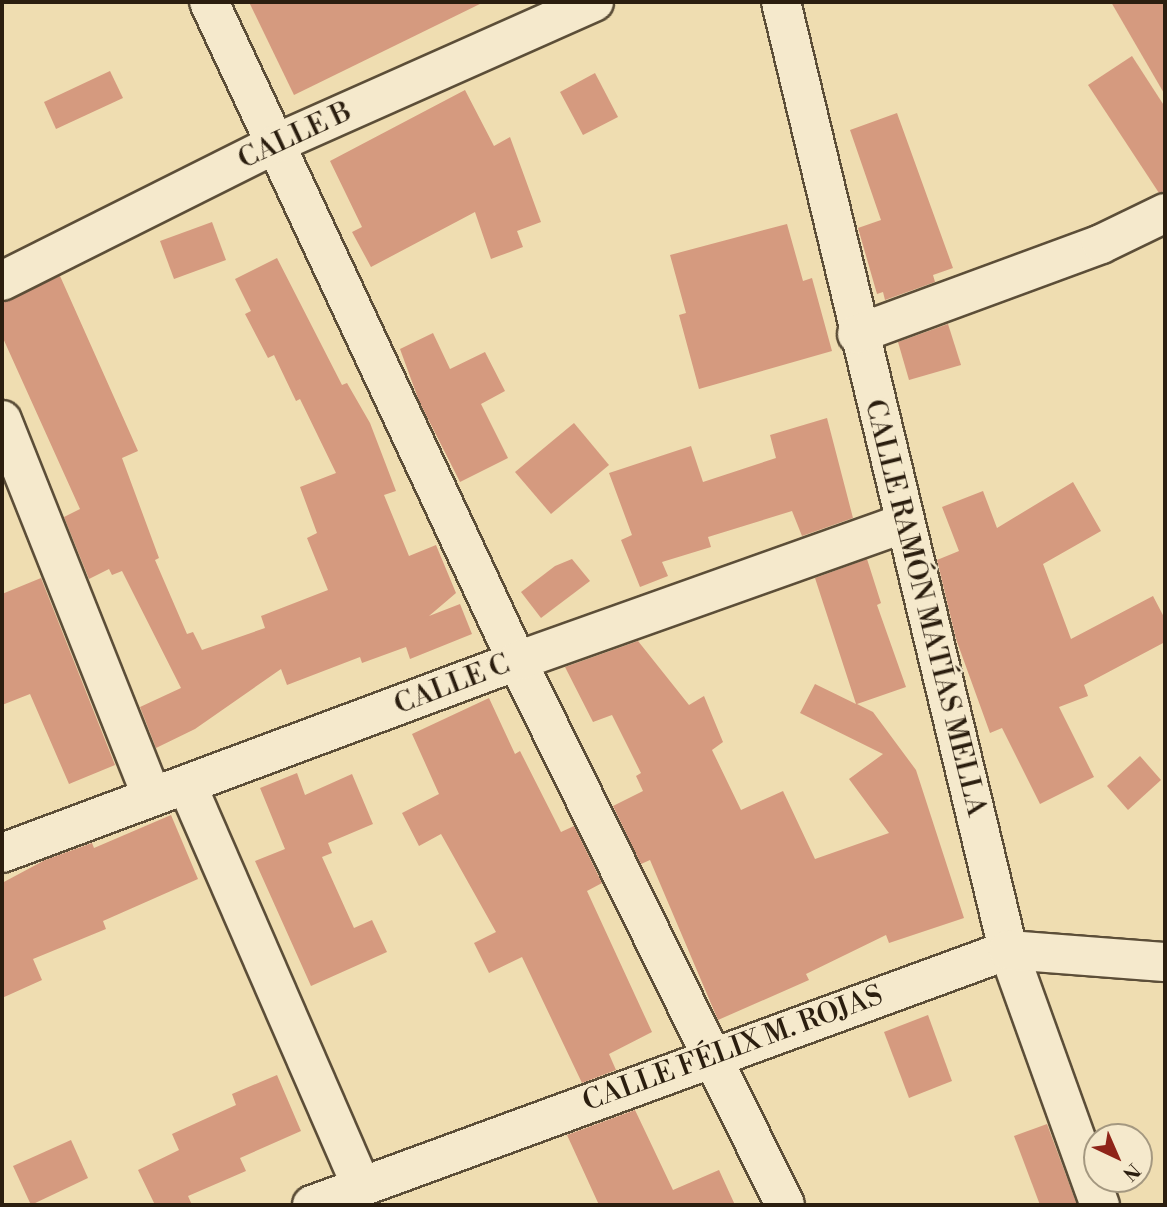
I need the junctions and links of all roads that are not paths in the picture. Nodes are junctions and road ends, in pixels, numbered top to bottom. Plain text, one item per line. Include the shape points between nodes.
1 (209, 2) edge
2 (594, 2) edge
3 (781, 2) edge
4 (277, 143) junction
5 (1165, 213) edge
6 (2, 281) edge
7 (857, 334) junction
8 (2, 420) edge
9 (904, 523) junction
10 (517, 661) junction
11 (187, 785) junction
12 (151, 795) junction
13 (2, 853) edge
14 (1008, 950) junction
15 (1165, 962) edge
16 (712, 1055) junction
17 (361, 1185) junction
18 (312, 1205) edge
19 (785, 1205) edge
20 (1100, 1205) edge

1 - 4 street
2 - 4 street, CALLE B
3 - 7 street, CALLE RAMÓN MATÍAS MELLA
4 - 6 street, CALLE B
4 - 10 street
5 - 7 street via 1101,244
7 - 9 street, CALLE RAMÓN MATÍAS MELLA
8 - 12 street
9 - 10 street, CALLE C
9 - 14 street, CALLE RAMÓN MATÍAS MELLA
10 - 11 street, CALLE C
10 - 16 street
11 - 12 street, CALLE C
11 - 17 street
12 - 13 street, CALLE C
14 - 15 street, CALLE FÉLIX M. ROJAS
14 - 16 street, CALLE FÉLIX M. ROJAS
14 - 20 street, CALLE RAMÓN MATÍAS MELLA
16 - 17 street, CALLE FÉLIX M. ROJAS
16 - 19 street
17 - 18 street, CALLE FÉLIX M. ROJAS

